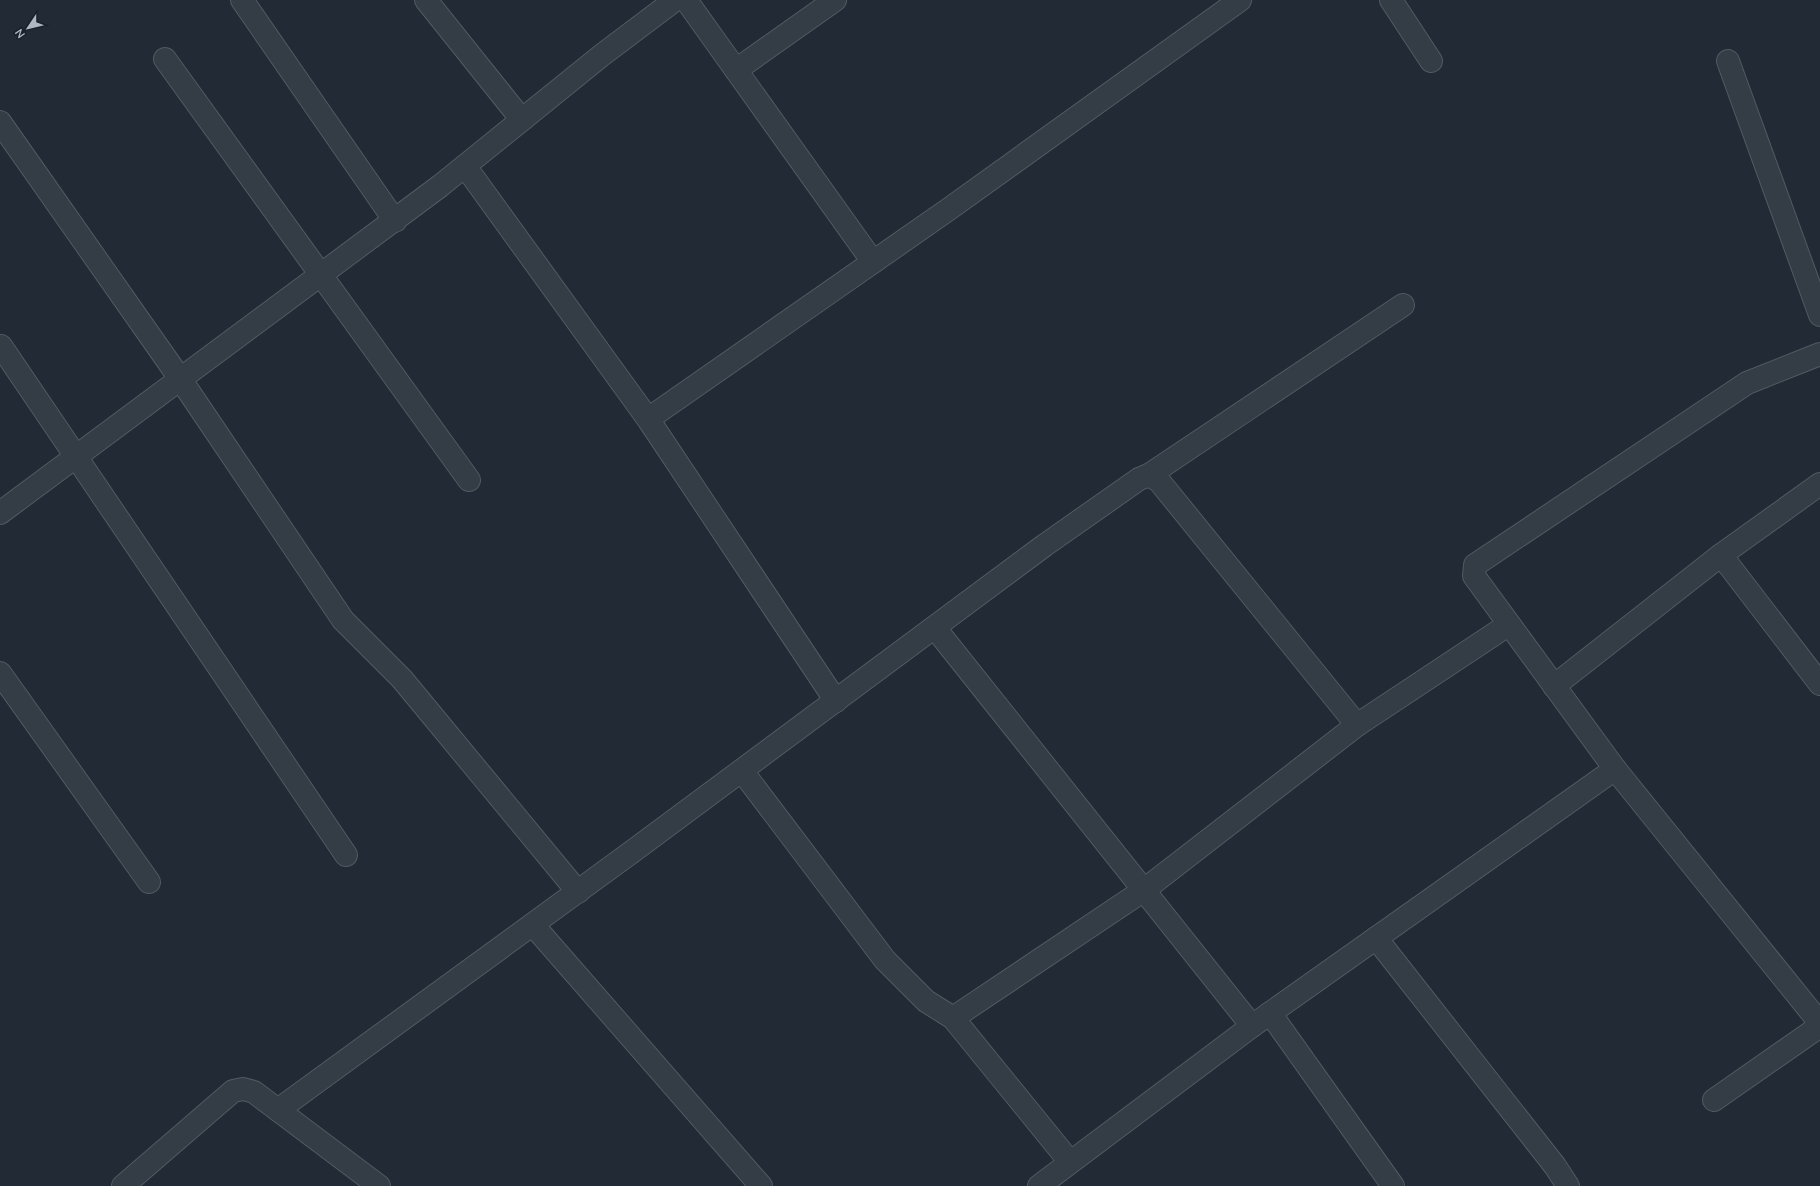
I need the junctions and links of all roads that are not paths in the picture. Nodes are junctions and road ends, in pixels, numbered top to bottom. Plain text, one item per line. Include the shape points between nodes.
1 (242, 0) edge
2 (426, 0) edge
3 (675, 0) edge
4 (686, 0) edge
5 (835, 0) edge
6 (1391, 0) edge
7 (1229, 3) edge
8 (165, 58) dead end
9 (1431, 61) dead end
10 (1728, 61) dead end
11 (736, 70) junction
12 (522, 120) junction
13 (0, 122) edge
14 (465, 166) junction
15 (394, 221) junction
16 (873, 262) junction
17 (322, 275) junction
18 (1403, 305) dead end
19 (1820, 314) edge
20 (0, 346) edge
21 (1820, 354) edge
22 (181, 380) junction
23 (648, 419) junction
24 (76, 458) junction
25 (1149, 475) junction
26 (469, 480) dead end
27 (1820, 484) edge
28 (0, 513) edge
29 (1720, 555) junction
30 (1508, 625) junction
31 (935, 628) junction
32 (0, 673) edge
33 (1820, 684) edge
34 (1554, 686) junction
35 (836, 700) junction
36 (1357, 725) junction
37 (1616, 769) junction
38 (742, 771) junction
39 (346, 855) dead end
40 (149, 882) dead end
41 (1144, 890) junction
42 (578, 892) junction
43 (533, 925) junction
44 (1376, 938) junction
45 (1270, 1013) junction
46 (953, 1018) junction
47 (1820, 1023) edge
48 (1252, 1026) junction
49 (1820, 1026) edge
50 (1714, 1100) dead end
51 (278, 1110) junction
52 (1070, 1162) junction
53 (123, 1186) edge
54 (378, 1186) edge
55 (761, 1186) edge
56 (1038, 1186) edge
57 (1393, 1186) edge
58 (1568, 1186) edge

1 - 15 street
2 - 12 street
3 - 12 street
4 - 11 street
5 - 11 street
6 - 9 street
7 - 16 street
8 - 17 street
10 - 19 street
11 - 16 street
12 - 14 street
13 - 22 street
14 - 15 street
14 - 23 street
15 - 17 street
16 - 23 street
17 - 22 street
17 - 26 street
18 - 25 street
20 - 24 street
21 - 30 street via 1747,383 1475,565 1474,576 1478,584
22 - 24 street
22 - 42 street via 343,620 402,679
23 - 35 street
24 - 28 street
24 - 39 street
25 - 31 street via 1126,487
25 - 36 street via 1159,481
27 - 29 street
29 - 33 street
29 - 34 street
30 - 34 street
30 - 36 street
31 - 35 street
31 - 41 street
32 - 40 street
34 - 37 street
35 - 38 street
36 - 41 street
37 - 44 street
37 - 47 street
38 - 42 street
38 - 46 street via 885,960 926,1001
41 - 46 street
41 - 48 street
42 - 43 street
43 - 51 street
43 - 55 street
44 - 45 street
44 - 58 street
45 - 48 street
45 - 57 street
46 - 52 street
48 - 52 street
49 - 50 street
51 - 53 street via 254,1092 244,1089 233,1091
51 - 54 street
52 - 56 street

